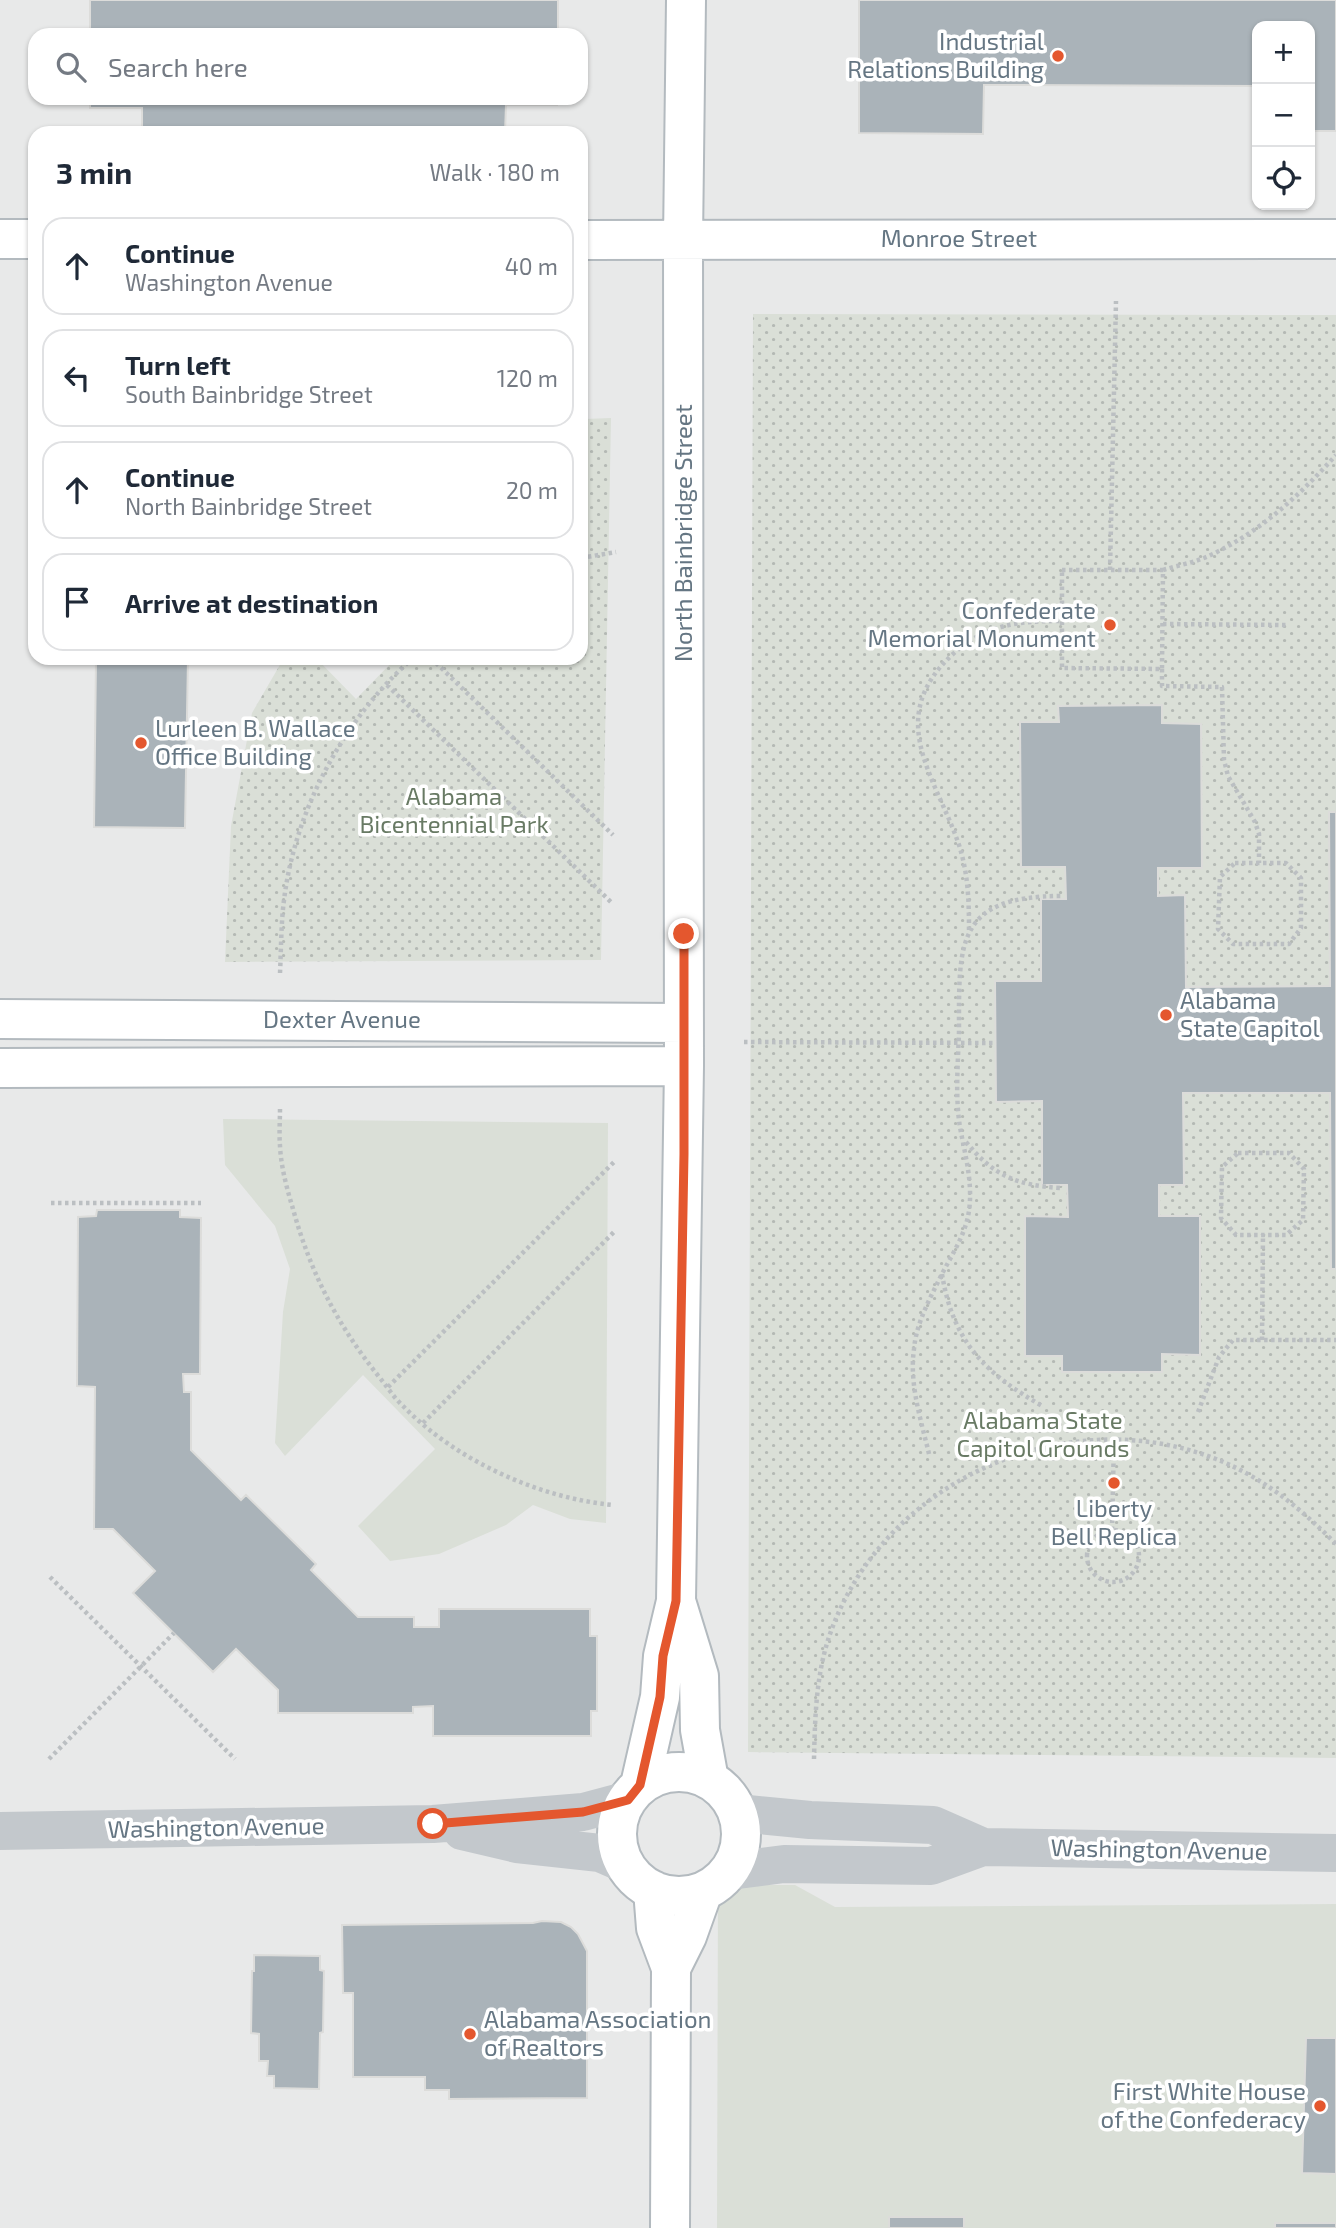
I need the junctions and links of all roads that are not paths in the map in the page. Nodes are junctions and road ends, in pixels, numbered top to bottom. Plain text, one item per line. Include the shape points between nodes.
1 (687, 0) edge
2 (0, 239) edge
3 (28, 239) edge
4 (1336, 239) edge
5 (588, 240) edge
6 (683, 240) junction
7 (0, 1019) edge
8 (684, 1023) junction
9 (684, 1066) junction
10 (0, 1068) edge
11 (676, 1601) junction
12 (709, 1780) junction
13 (634, 1792) junction
14 (738, 1813) junction
15 (433, 1824) junction
16 (0, 1831) edge
17 (983, 1847) junction
18 (1336, 1853) edge
19 (623, 1863) junction
20 (716, 1883) junction
21 (653, 1890) junction
22 (671, 1968) junction
23 (670, 2228) edge

1 - 6 street, North Bainbridge Street
2 - 3 street
4 - 6 street, Monroe Street
5 - 6 street, Monroe Street
6 - 8 street, North Bainbridge Street
7 - 8 street, Dexter Avenue
8 - 9 street, North Bainbridge Street
9 - 10 street, Dexter Avenue
9 - 11 street, North Bainbridge Street
11 - 12 street via 699,1676 700,1730
11 - 13 street via 663,1656 660,1697
12 - 13 street via 694,1773 669,1773
12 - 14 street via 725,1791
13 - 15 street, Washington Avenue via 583,1812
13 - 19 street via 622,1808 616,1832
14 - 17 street, Washington Avenue via 933,1825
14 - 20 street via 740,1849
15 - 16 street, Washington Avenue
15 - 19 street, Washington Avenue via 517,1844 600,1853
17 - 18 street, Washington Avenue
17 - 20 street, Washington Avenue via 931,1866 784,1864
19 - 21 street via 642,1885
20 - 21 street via 677,1896
20 - 22 street
21 - 22 street via 656,1928
22 - 23 street

